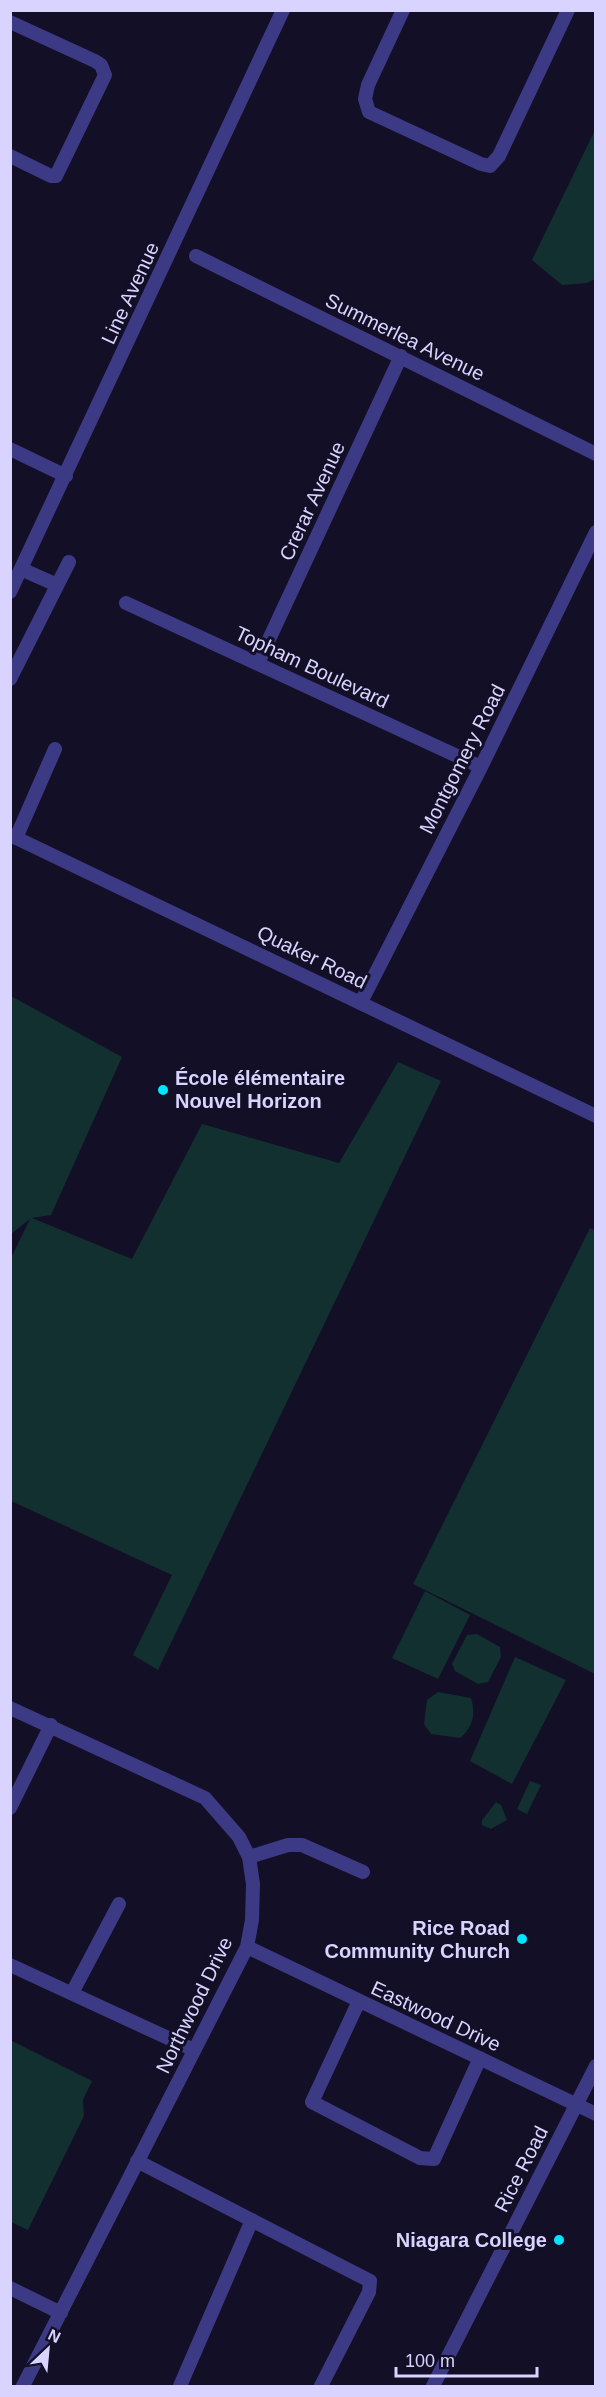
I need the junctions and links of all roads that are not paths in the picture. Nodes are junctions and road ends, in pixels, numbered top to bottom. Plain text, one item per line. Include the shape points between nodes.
1 (283, 10) edge
2 (403, 10) edge
3 (568, 10) edge
4 (10, 22) edge
5 (10, 156) edge
6 (196, 256) dead end
7 (401, 356) junction
8 (10, 449) edge
9 (596, 454) edge
10 (66, 476) junction
11 (596, 532) edge
12 (69, 562) dead end
13 (21, 569) junction
14 (57, 585) junction
15 (10, 592) edge
16 (126, 603) dead end
17 (258, 663) junction
18 (10, 679) edge
19 (55, 749) dead end
20 (481, 767) junction
21 (13, 836) edge
22 (361, 1002) junction
23 (596, 1116) edge
24 (10, 1708) edge
25 (51, 1725) junction
26 (10, 1808) edge
27 (249, 1857) junction
28 (363, 1872) dead end
29 (119, 1904) dead end
30 (247, 1947) junction
31 (10, 1965) edge
32 (72, 1993) junction
33 (359, 2001) junction
34 (194, 2050) junction
35 (480, 2058) junction
36 (596, 2066) edge
37 (576, 2104) junction
38 (596, 2114) edge
39 (137, 2161) junction
40 (252, 2220) junction
41 (10, 2288) edge
42 (61, 2313) junction
43 (23, 2386) edge
44 (180, 2386) edge
45 (321, 2386) edge
46 (434, 2386) edge

1 - 10 street, Line Avenue
2 - 3 street via 368,85 365,99 369,111 490,166 499,156
4 - 5 street via 95,61 105,75 56,176
6 - 7 street, Summerlea Avenue
7 - 9 street, Summerlea Avenue
7 - 17 street, Crerar Avenue
8 - 10 street
10 - 13 street, Line Avenue
11 - 20 street, Montgomery Road
12 - 14 street
13 - 14 street
13 - 15 street, Line Avenue
14 - 18 street
16 - 17 street, Topham Boulevard
17 - 20 street, Topham Boulevard
19 - 21 street
20 - 22 street, Montgomery Road
21 - 22 street, Quaker Road
22 - 23 street, Quaker Road
24 - 25 street, Northwood Drive
25 - 26 street
25 - 27 street, Northwood Drive via 205,1797 239,1837
27 - 28 street via 288,1845 302,1845
27 - 30 street, Northwood Drive via 253,1884
29 - 32 street
30 - 33 street, Eastwood Drive
30 - 34 street, Northwood Drive
31 - 32 street
32 - 34 street
33 - 35 street, Eastwood Drive
33 - 35 street via 312,2102 420,2158 434,2159
34 - 39 street, Northwood Drive
35 - 37 street, Eastwood Drive
36 - 37 street, Rice Road
37 - 38 street, Eastwood Drive
37 - 46 street, Rice Road
39 - 40 street
39 - 42 street, Northwood Drive
40 - 44 street
40 - 45 street via 370,2281 369,2292
41 - 42 street
42 - 43 street, Northwood Drive

